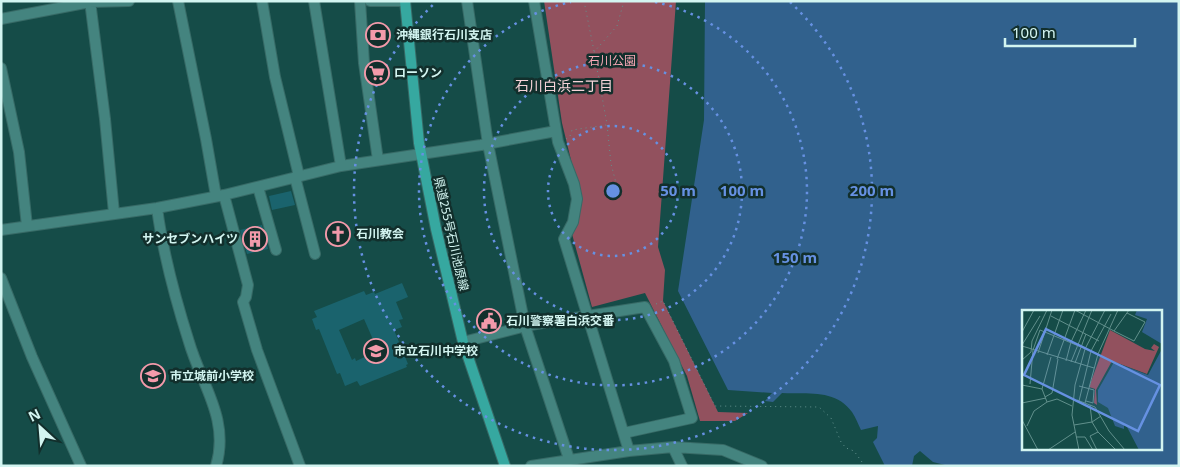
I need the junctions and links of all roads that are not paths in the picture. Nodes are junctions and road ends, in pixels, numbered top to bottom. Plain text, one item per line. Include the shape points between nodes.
1 (129, 1) edge
2 (178, 1) edge
3 (262, 1) edge
4 (314, 1) edge
5 (360, 1) edge
6 (370, 1) edge
7 (404, 1) edge
8 (467, 1) edge
9 (534, 1) edge
10 (90, 2) edge
11 (1, 19) edge
12 (1, 68) edge
13 (556, 131) junction
14 (488, 144) junction
15 (421, 154) junction
16 (378, 160) junction
17 (341, 166) junction
18 (297, 176) junction
19 (258, 186) junction
20 (220, 196) junction
21 (157, 208) junction
22 (114, 213) junction
23 (27, 226) junction
24 (1, 230) edge
25 (276, 250) dead end
26 (315, 254) dead end
27 (1, 278) edge
28 (589, 316) junction
29 (526, 326) junction
30 (464, 342) junction
31 (624, 434) junction
32 (673, 447) junction
33 (629, 451) junction
34 (569, 459) junction
35 (81, 466) edge
36 (216, 466) edge
37 (300, 466) edge
38 (505, 466) edge
39 (531, 466) edge
40 (682, 466) edge
41 (762, 466) edge

1 - 10 street
2 - 20 street
3 - 18 street
4 - 17 street
5 - 16 street via 364,62
6 - 7 street
7 - 15 main road, 県道255号石川池原線
8 - 14 street
9 - 13 street
10 - 11 street
10 - 22 street
12 - 23 street via 19,152
13 - 14 street
13 - 28 street via 577,199 574,222 564,239
14 - 15 street
14 - 29 street
15 - 16 street
15 - 30 main road, 県道255号石川池原線
16 - 17 street
17 - 18 street
18 - 19 street
18 - 26 street
19 - 20 street
19 - 25 street
20 - 21 street
20 - 37 street via 248,286 243,302 260,359
21 - 22 street
21 - 36 street via 162,244 184,328 217,414 220,446
22 - 23 street
23 - 24 street
27 - 35 street
28 - 29 street
28 - 31 street
28 - 31 street via 646,307 674,360 692,418
29 - 30 street
29 - 34 street
30 - 38 main road, 県道255号石川池原線
31 - 33 street
32 - 33 street
32 - 40 street
32 - 41 street via 724,450
33 - 34 street
34 - 39 street

